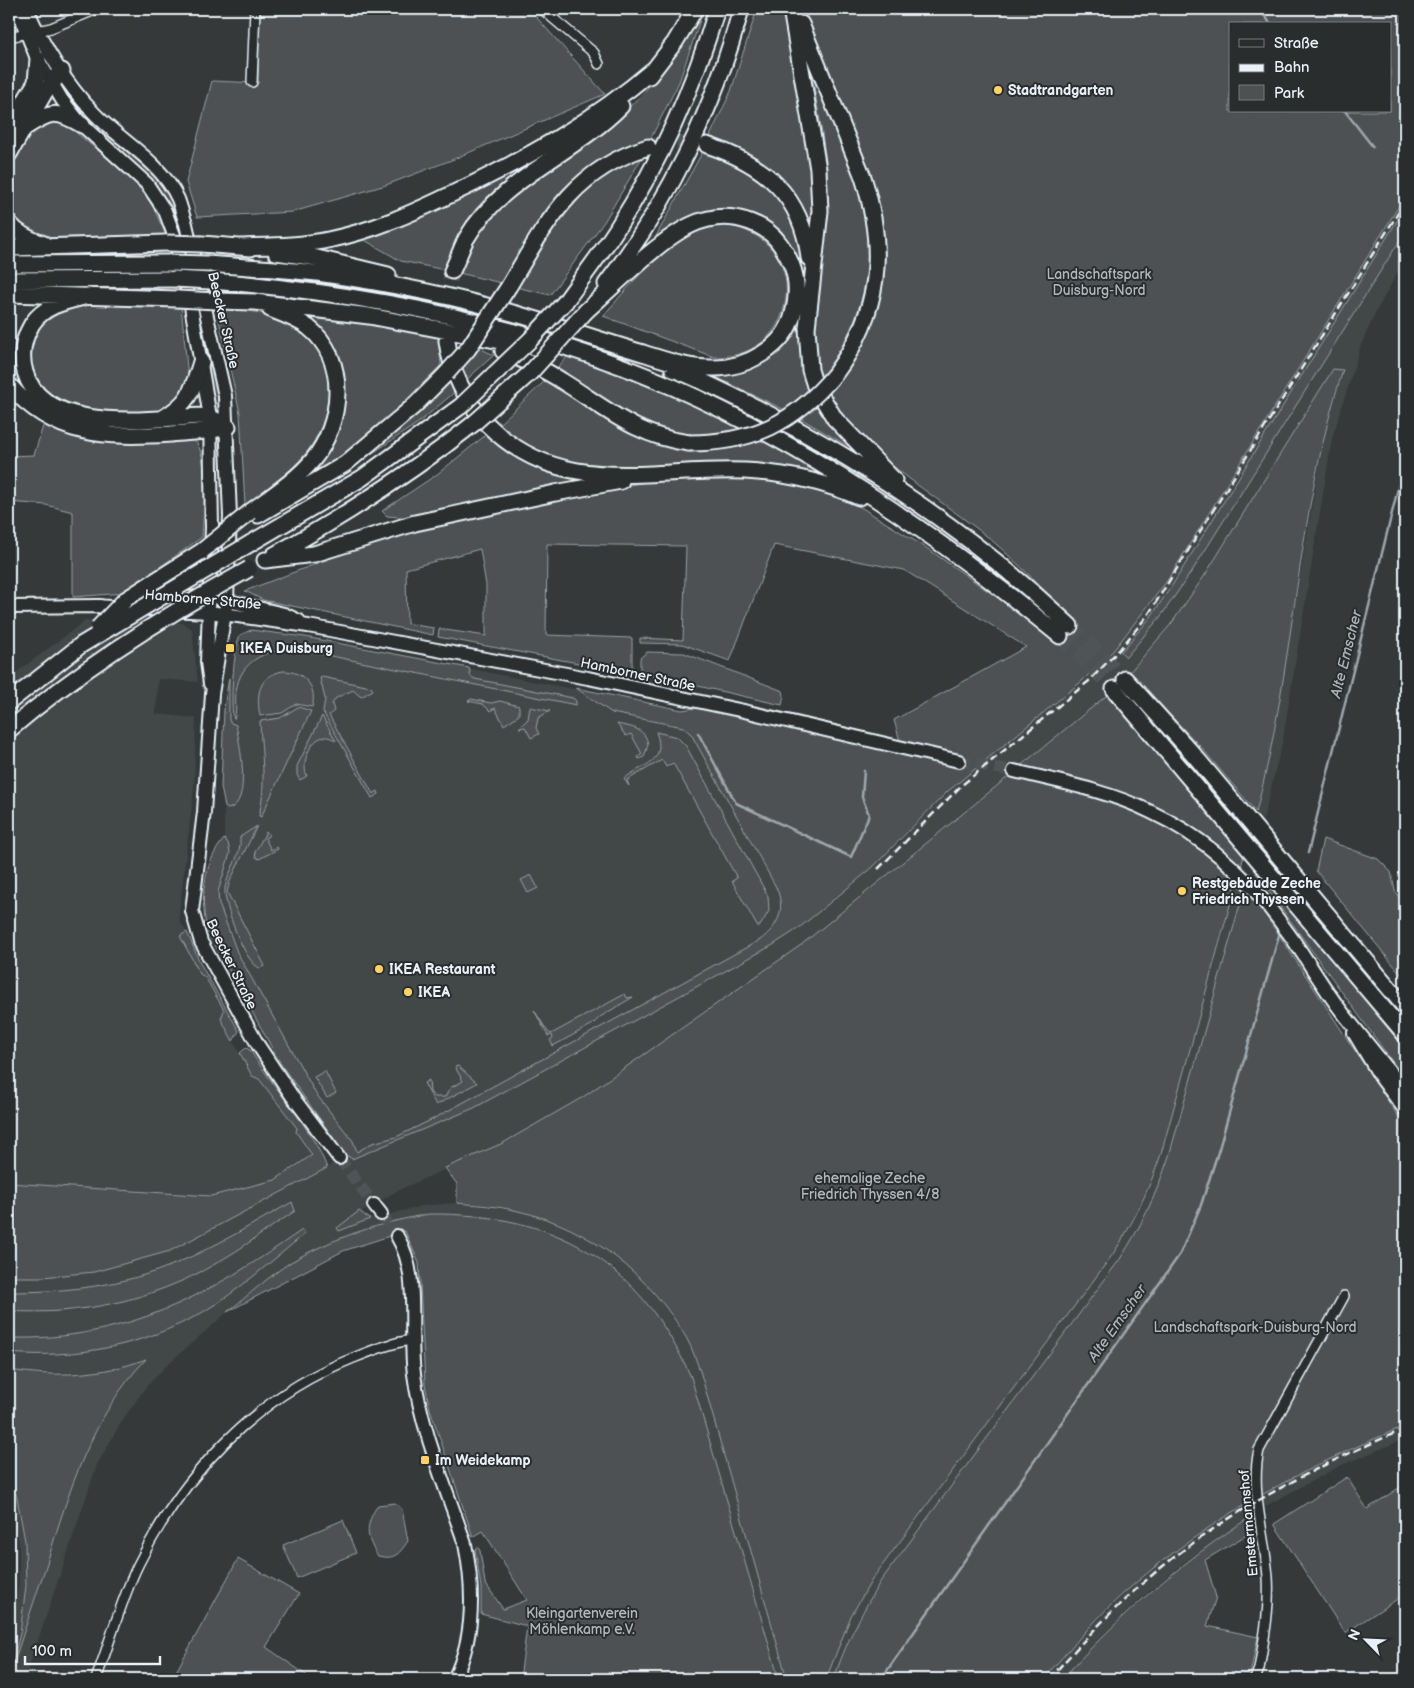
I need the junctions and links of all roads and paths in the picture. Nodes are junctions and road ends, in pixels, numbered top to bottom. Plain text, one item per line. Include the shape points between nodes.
1 (17, 9) edge
2 (27, 9) edge
3 (97, 9) edge
4 (255, 9) edge
5 (544, 9) edge
6 (695, 9) edge
7 (717, 9) edge
8 (741, 9) edge
9 (791, 9) edge
10 (798, 9) edge
11 (32, 33) junction
12 (9, 37) edge
13 (38, 59) joint
14 (599, 64) dead end
15 (654, 69) junction
16 (50, 78) junction
17 (252, 82) dead end
18 (82, 125) junction
19 (16, 129) edge
20 (707, 145) tunnel mouth
21 (648, 147) tunnel mouth
22 (9, 154) edge
23 (9, 223) edge
24 (52, 246) junction
25 (242, 247) junction
26 (9, 248) edge
27 (9, 264) edge
28 (452, 271) tunnel mouth
29 (9, 280) edge
30 (812, 281) junction
31 (9, 294) edge
32 (88, 296) junction
33 (255, 302) junction
34 (472, 303) junction
35 (586, 311) junction
36 (465, 335) junction
37 (599, 340) junction
38 (447, 341) tunnel mouth
39 (596, 358) junction
40 (201, 362) junction
41 (9, 385) edge
42 (162, 419) junction
43 (210, 424) junction
44 (228, 427) junction
45 (650, 475) junction
46 (920, 506) junction
47 (250, 516) junction
48 (908, 520) junction
49 (265, 560) junction
50 (210, 598) junction
51 (227, 600) junction
52 (94, 606) junction
53 (9, 608) edge
54 (209, 612) junction
55 (225, 614) junction
56 (308, 626) junction
57 (81, 645) junction
58 (212, 694) junction
59 (9, 702) edge
60 (9, 730) edge
61 (959, 760) tunnel mouth
62 (1014, 771) tunnel mouth
63 (1405, 1007) edge
64 (1346, 1017) junction
65 (1405, 1034) edge
66 (1405, 1091) edge
67 (1405, 1110) edge
68 (339, 1158) tunnel mouth
69 (397, 1236) tunnel mouth
70 (1344, 1296) dead end
71 (412, 1340) junction
72 (96, 1679) edge
73 (454, 1679) edge
74 (1255, 1679) edge

1 - 11 street, Beecker Straße
2 - 11 street, Beecker Straße
3 - 11 street
4 - 17 street
5 - 14 street via 594,52
6 - 15 highway
7 - 57 highway, bridge via 698,67 652,169 616,230 565,302 530,340 461,406 362,478
8 - 35 highway via 718,79 676,173 620,266
9 - 30 highway via 818,169 820,212
10 - 36 highway, bridge via 802,29 864,177 878,240 875,286 869,308 847,357 804,405 785,420 743,438 716,443 670,440 615,417 561,380
11 - 12 street
11 - 13 street, Beecker Straße
11 - 16 street, Beecker Straße
13 - 16 highway
15 - 25 highway via 615,102 578,127 414,212 329,240
15 - 28 highway via 607,120 510,189 466,239
16 - 18 street, Beecker Straße
16 - 19 highway
16 - 44 street, Beecker Straße via 151,161 178,199 208,316 225,396
18 - 19 highway via 52,114
18 - 40 street, Beecker Straße via 147,184 166,211 174,234
19 - 22 highway
20 - 30 highway via 751,163 769,176 786,195 807,236
21 - 47 highway, bridge via 608,163 576,188 534,243 468,349 414,406 345,464
23 - 24 highway via 30,239
24 - 25 highway, bridge via 166,243
24 - 26 highway
25 - 34 highway via 353,266 458,293
27 - 34 highway, bridge via 207,264 377,282
29 - 39 highway, bridge via 211,281 316,290 390,302 510,330
30 - 46 highway via 808,350 816,386 835,419
31 - 32 highway
32 - 33 highway, bridge
32 - 42 highway via 49,307 34,320 22,347 26,378 34,390 50,403 72,414 110,421
33 - 36 highway via 369,316
33 - 47 highway via 294,319 320,341 330,358 338,401 333,423 312,460
34 - 37 highway
35 - 37 highway via 661,245 690,225 707,219 723,217 755,224 777,240 789,257 797,284 792,321 760,356 723,367 699,367 678,364
35 - 49 highway, bridge via 530,373 427,460 374,497
36 - 39 highway
37 - 46 highway via 680,371 784,422
38 - 45 highway via 461,386 477,414 519,450 543,463 575,471
39 - 48 highway via 673,387 723,411 827,468
40 - 42 highway via 188,399
40 - 43 street, Beecker Straße
41 - 43 highway via 22,400 47,418 87,433 136,435
42 - 43 highway
43 - 44 highway
43 - 50 street, Beecker Straße
44 - 51 street, Beecker Straße via 230,516
45 - 48 highway via 746,471 798,478 843,490
45 - 49 highway via 415,523 314,554
46 - 48 highway via 984,552 1065,631
47 - 57 highway, bridge via 124,600
49 - 60 highway, bridge via 125,642 78,674
50 - 51 street, Hamborner Straße
50 - 52 street, Hamborner Straße
50 - 54 street, Beecker Straße
51 - 55 street, Beecker Straße
51 - 56 street, Hamborner Straße via 284,614
52 - 53 street, Hamborner Straße
52 - 54 street, Hamborner Straße
54 - 55 street, Hamborner Straße
54 - 58 street, Beecker Straße via 207,662
55 - 56 street, Hamborner Straße
55 - 58 street, Beecker Straße
56 - 61 street, Hamborner Straße via 588,678
57 - 59 highway
58 - 68 street, Beecker Straße via 204,812 192,911 196,926 215,967 269,1062
62 - 64 street via 1113,795 1153,812 1204,843 1253,886
63 - 65 highway via 1194,755 1120,684
64 - 66 street
64 - 67 street via 1360,1045
69 - 71 street via 408,1261
70 - 74 street, Emstermannshof via 1259,1450 1256,1461 1268,1602
71 - 72 street via 392,1342 297,1385 264,1407 232,1435 189,1482 160,1524 137,1567
71 - 73 street via 414,1374 422,1413 465,1544 470,1570 467,1645

